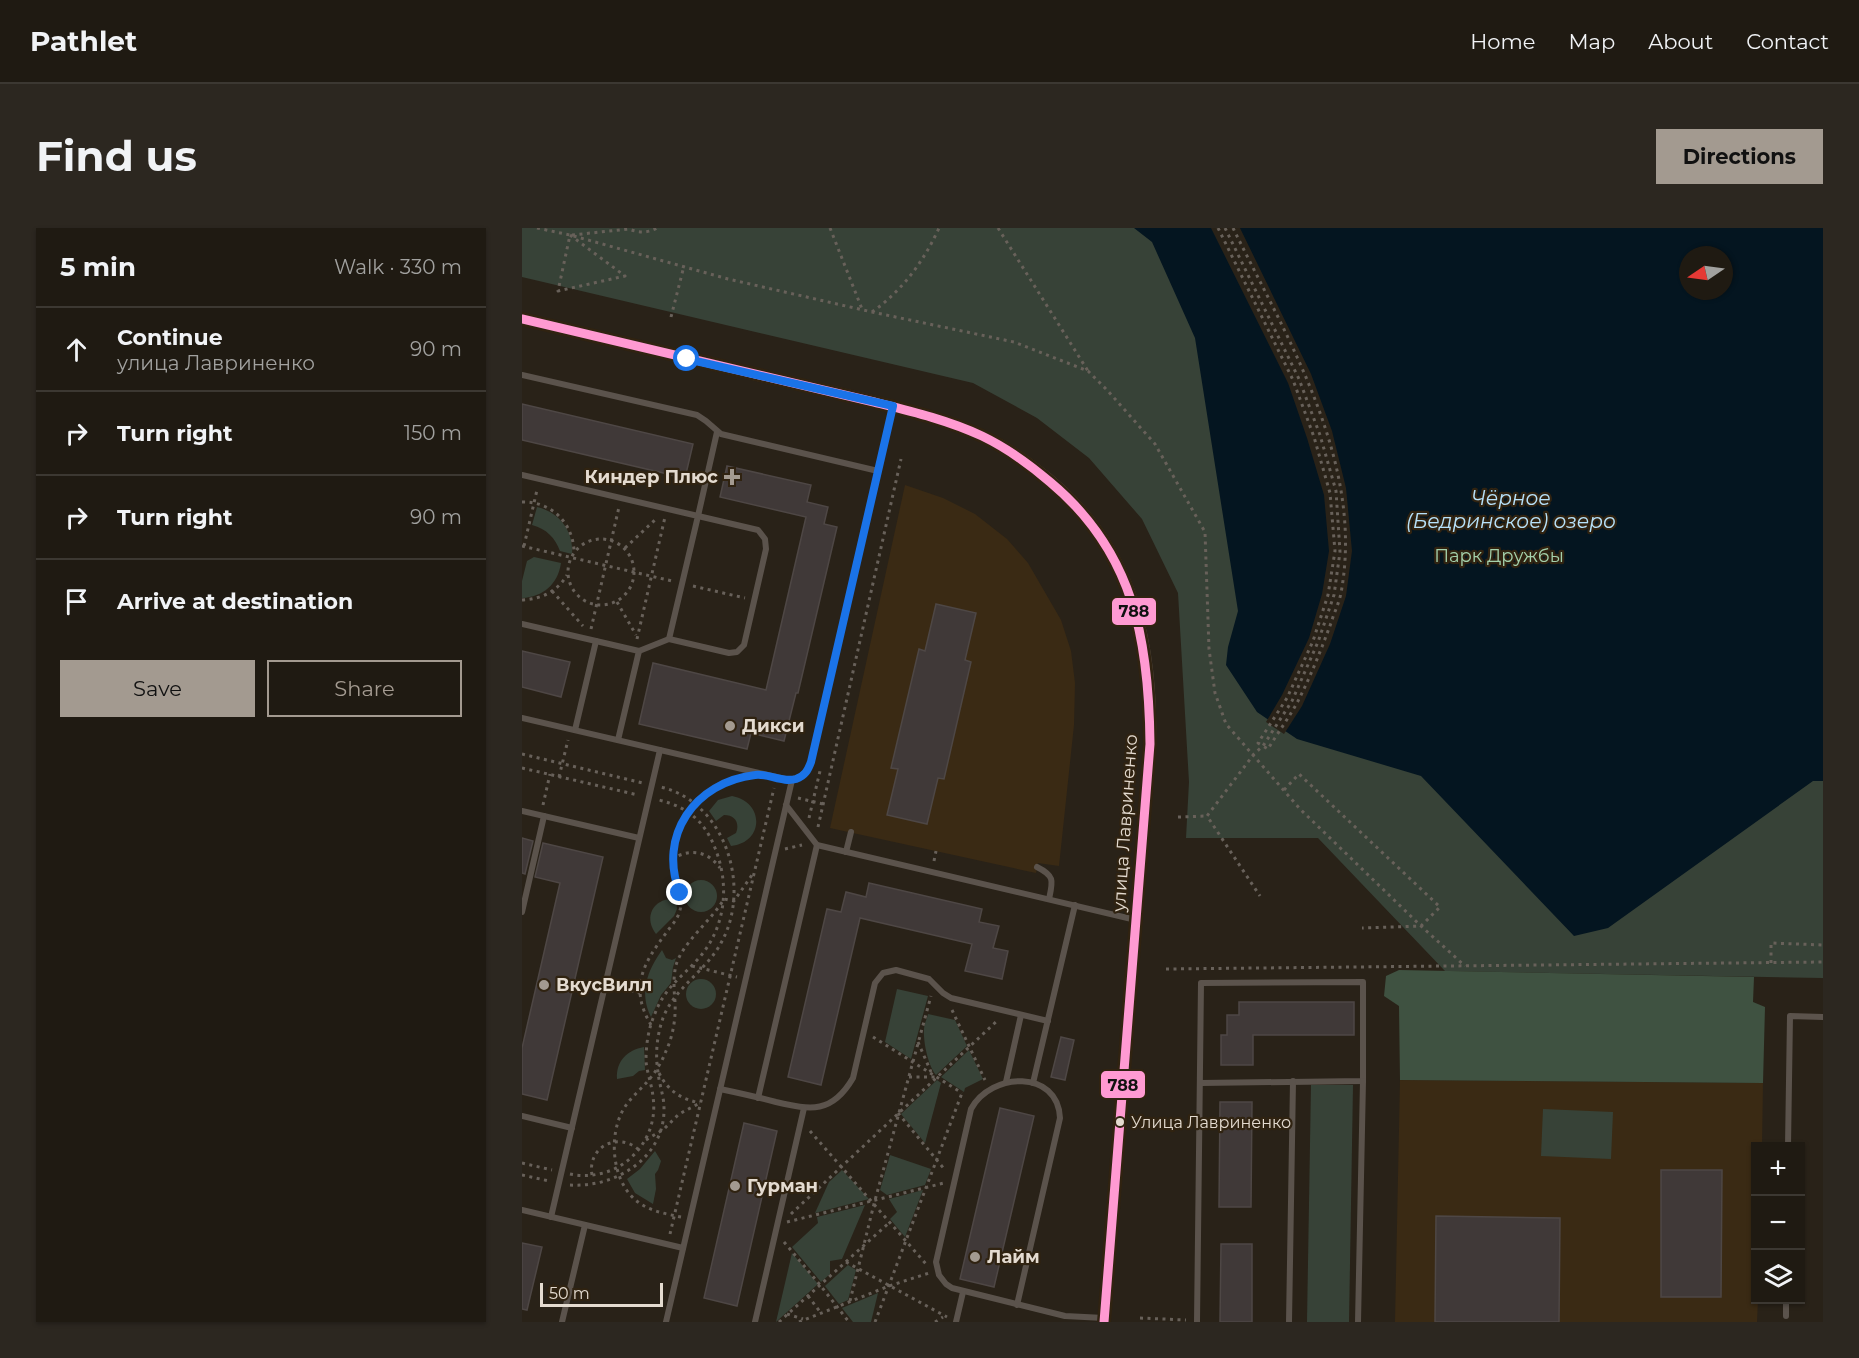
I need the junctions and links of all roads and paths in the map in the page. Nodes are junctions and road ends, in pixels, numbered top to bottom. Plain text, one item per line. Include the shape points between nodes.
1 (537, 228) edge
2 (657, 228) edge
3 (830, 228) edge
4 (939, 228) edge
5 (998, 228) edge
6 (1218, 228) edge
7 (1225, 228) edge
8 (1233, 228) edge
9 (630, 229) edge
10 (570, 235) junction
11 (684, 266) junction
12 (862, 309) junction
13 (872, 312) junction
14 (671, 317) dead end
15 (522, 319) edge
16 (1088, 371) junction
17 (522, 375) edge
18 (893, 406) junction
19 (717, 432) junction
20 (901, 459) dead end
21 (878, 471) junction
22 (522, 475) edge
23 (539, 479) junction
24 (621, 498) junction
25 (522, 502) edge
26 (534, 502) junction
27 (667, 509) junction
28 (698, 516) junction
29 (612, 540) junction
30 (523, 546) edge
31 (625, 548) junction
32 (572, 555) junction
33 (606, 565) junction
34 (635, 572) junction
35 (568, 574) junction
36 (651, 576) junction
37 (682, 583) junction
38 (552, 591) junction
39 (522, 600) edge
40 (754, 600) junction
41 (616, 602) junction
42 (597, 605) junction
43 (522, 624) edge
44 (637, 637) junction
45 (669, 639) junction
46 (596, 641) junction
47 (636, 650) junction
48 (522, 718) edge
49 (573, 730) junction
50 (618, 740) junction
51 (1263, 746) junction
52 (660, 750) junction
53 (522, 754) edge
54 (1254, 754) junction
55 (562, 763) junction
56 (522, 768) edge
57 (550, 774) junction
58 (559, 777) junction
59 (776, 777) junction
60 (738, 778) dead end
61 (792, 780) junction
62 (652, 785) junction
63 (1284, 790) junction
64 (788, 796) junction
65 (649, 798) junction
66 (695, 804) junction
67 (823, 804) junction
68 (786, 805) junction
69 (522, 811) edge
70 (689, 812) junction
71 (543, 816) junction
72 (1207, 816) junction
73 (1178, 817) dead end
74 (851, 832) dead end
75 (639, 838) junction
76 (815, 843) junction
77 (775, 852) junction
78 (846, 852) junction
79 (672, 859) junction
80 (772, 864) junction
81 (1037, 867) dead end
82 (723, 872) junction
83 (754, 874) junction
84 (1260, 896) dead end
85 (724, 899) junction
86 (1049, 899) junction
87 (734, 901) junction
88 (523, 902) edge
89 (1075, 905) junction
90 (522, 912) edge
91 (1136, 920) junction
92 (1421, 926) junction
93 (1362, 928) dead end
94 (1823, 945) edge
95 (1771, 963) junction
96 (1823, 963) edge
97 (692, 966) junction
98 (1465, 966) junction
99 (701, 968) junction
100 (1166, 969) dead end
101 (730, 975) junction
102 (746, 979) junction
103 (674, 982) junction
104 (934, 982) junction
105 (606, 985) junction
106 (640, 993) junction
107 (945, 994) junction
108 (675, 996) junction
109 (1008, 1011) junction
110 (1022, 1014) junction
111 (1823, 1017) edge
112 (1048, 1021) junction
113 (651, 1024) junction
114 (864, 1031) junction
115 (918, 1042) junction
116 (970, 1047) junction
117 (912, 1062) junction
118 (657, 1068) junction
119 (931, 1074) junction
120 (908, 1077) junction
121 (937, 1077) junction
122 (649, 1080) junction
123 (1293, 1081) junction
124 (1363, 1081) junction
125 (1006, 1082) junction
126 (1033, 1083) junction
127 (1201, 1083) junction
128 (720, 1089) junction
129 (990, 1089) junction
130 (962, 1093) junction
131 (758, 1098) junction
132 (976, 1102) junction
133 (700, 1103) junction
134 (804, 1108) junction
135 (898, 1113) junction
136 (522, 1116) edge
137 (802, 1121) junction
138 (572, 1128) junction
139 (660, 1132) junction
140 (645, 1141) junction
141 (614, 1142) junction
142 (1788, 1142) edge
143 (639, 1150) junction
144 (936, 1160) junction
145 (522, 1163) edge
146 (618, 1167) junction
147 (842, 1167) junction
148 (562, 1172) junction
149 (522, 1175) edge
150 (592, 1175) junction
151 (621, 1176) junction
152 (954, 1181) junction
153 (559, 1183) junction
154 (926, 1188) junction
155 (873, 1202) junction
156 (522, 1210) edge
157 (674, 1216) junction
158 (551, 1217) junction
159 (690, 1220) junction
160 (890, 1222) junction
161 (585, 1225) junction
162 (776, 1232) junction
163 (906, 1241) junction
164 (667, 1245) junction
165 (864, 1246) junction
166 (683, 1248) junction
167 (846, 1262) junction
168 (858, 1269) junction
169 (820, 1284) junction
170 (889, 1286) junction
171 (963, 1292) junction
172 (808, 1296) junction
173 (850, 1301) junction
174 (1786, 1304) edge
175 (1017, 1305) junction
176 (837, 1307) junction
177 (821, 1313) junction
178 (787, 1314) junction
179 (1054, 1314) junction
180 (1786, 1316) dead end
181 (943, 1317) junction
182 (1140, 1318) dead end
183 (805, 1320) junction
184 (1104, 1320) edge
185 (956, 1321) edge
186 (1197, 1321) edge
187 (562, 1322) edge
188 (666, 1322) edge
189 (755, 1322) edge
190 (779, 1322) edge
191 (799, 1322) edge
192 (849, 1322) edge
193 (875, 1322) edge
194 (935, 1322) edge
195 (1053, 1322) edge
196 (1289, 1322) edge
197 (1358, 1322) edge

1 - 10 path
2 - 9 path via 651,232
3 - 12 path
4 - 13 path via 929,250 899,289
5 - 16 path
6 - 51 path via 1293,381 1330,493 1335,551 1328,595 1313,641 1287,698 1258,743
7 - 51 path via 1299,379 1336,491 1340,552 1334,595 1292,701
8 - 51 path via 1306,376 1327,433 1341,489 1346,552 1341,596 1324,644 1296,704 1268,749
9 - 10 path
10 - 10 path via 616,269 625,276 558,291
10 - 11 path
11 - 12 path
11 - 14 path
12 - 13 path
13 - 16 path via 1014,342
15 - 18 street, улица Лавриненко
16 - 54 path via 1155,444 1205,532 1209,649 1215,693 1227,724
17 - 19 lane via 697,415
18 - 21 lane
18 - 91 street, улица Лавриненко via 965,428 1013,452 1050,479 1077,505 1103,540 1131,594 1148,668 1150,698
19 - 21 lane
19 - 28 lane
20 - 67 path
21 - 61 lane via 811,762 803,775
22 - 23 lane
23 - 24 lane
23 - 26 path
24 - 27 lane
24 - 29 path
25 - 26 path
26 - 30 path
26 - 32 path via 561,517 572,538
27 - 28 lane
27 - 31 path
27 - 36 path
28 - 37 lane
28 - 40 lane via 762,534 766,549
29 - 31 path
29 - 32 path via 594,539
29 - 33 path
30 - 32 path
31 - 34 path
32 - 33 path
32 - 35 path
33 - 34 path
33 - 42 path
34 - 36 path
34 - 41 path via 630,590
35 - 38 path
35 - 42 path via 576,595
36 - 37 path
36 - 44 path
37 - 40 path
37 - 45 lane
38 - 39 path
38 - 42 path via 590,633
40 - 45 lane via 744,645 737,652
41 - 42 path
41 - 44 path
43 - 46 lane
44 - 47 path
45 - 47 lane
46 - 47 lane
46 - 49 lane
47 - 50 lane
48 - 49 lane
49 - 50 lane
49 - 55 path
50 - 52 lane
51 - 54 path
52 - 59 lane
52 - 62 lane
53 - 55 path
54 - 63 path
54 - 72 path
55 - 58 path
55 - 62 path
56 - 57 path
57 - 58 path
57 - 71 path
58 - 65 path
59 - 61 lane
59 - 83 path
60 - 66 path via 722,784
61 - 64 lane
62 - 65 lane
62 - 66 path via 673,790
63 - 92 path
63 - 92 path via 1299,774 1440,907
64 - 67 path
64 - 68 lane
65 - 70 path
65 - 75 lane
66 - 70 path
66 - 87 path via 716,827 726,849
67 - 76 path
68 - 76 lane
68 - 77 lane
69 - 71 lane
70 - 79 path via 676,835
70 - 82 path via 714,844
71 - 75 lane
71 - 88 lane
72 - 73 path
72 - 84 path
74 - 78 lane
75 - 105 lane
76 - 77 path
76 - 78 lane
76 - 131 lane
77 - 80 lane
78 - 86 lane
79 - 82 path via 686,852 702,853
79 - 106 path via 681,907 646,961
80 - 83 path
80 - 102 lane
81 - 86 lane via 1048,872 1053,882
82 - 85 path
83 - 87 path
83 - 101 path
85 - 87 path
85 - 97 path via 712,940
85 - 103 path via 680,955
86 - 89 lane
87 - 99 path via 727,933
88 - 90 lane
89 - 91 lane
89 - 112 lane
91 - 184 street, улица Лавриненко
92 - 93 path
92 - 98 path
94 - 95 path via 1771,943
95 - 96 path
95 - 98 path
97 - 99 path
97 - 103 path
98 - 100 path
99 - 101 path
99 - 108 path
101 - 102 path
101 - 133 path
102 - 128 lane
103 - 108 path
103 - 113 path
104 - 107 lane
104 - 114 lane via 896,970 883,973 875,983
104 - 115 path
105 - 106 path
105 - 138 lane
106 - 113 path
107 - 109 lane
107 - 116 path
108 - 118 path via 673,1027
108 - 118 path via 658,1036
109 - 110 lane
109 - 116 path
110 - 112 lane
110 - 125 lane
111 - 142 lane via 1790,1016
112 - 126 lane
113 - 122 path via 646,1054
114 - 117 path
114 - 134 lane via 847,1089 821,1107
115 - 117 path
115 - 119 path
116 - 121 path
116 - 129 path
117 - 119 path
117 - 120 path
118 - 122 path
118 - 133 path via 674,1092
118 - 139 path via 664,1108
119 - 121 path
120 - 121 path
120 - 135 path
121 - 130 path
121 - 135 path
122 - 140 path via 653,1114
122 - 141 path via 624,1109
123 - 124 lane
123 - 127 lane
123 - 196 lane
124 - 127 lane via 1363,982 1201,983
124 - 197 lane
125 - 126 lane
125 - 129 lane
126 - 175 lane via 1054,1097 1060,1119
127 - 186 lane
128 - 131 lane
128 - 159 lane
129 - 132 lane
130 - 132 path
130 - 144 path
131 - 134 lane
132 - 152 lane
133 - 139 path via 679,1114
133 - 157 path
134 - 137 lane
135 - 144 path
135 - 147 path
135 - 155 path
136 - 138 lane
137 - 147 path
137 - 162 lane
138 - 148 lane
139 - 140 path
139 - 151 path via 643,1159
140 - 143 path
141 - 143 path via 623,1141
141 - 146 path
141 - 150 path via 594,1156
143 - 146 path
144 - 152 path
144 - 154 path
145 - 148 path
146 - 150 path
146 - 151 path
147 - 155 path
147 - 155 path via 780,1224
148 - 150 path
148 - 153 lane
149 - 153 path
151 - 153 path via 586,1186
151 - 157 path via 627,1191 637,1201
152 - 154 path
152 - 171 lane via 936,1266 946,1284
153 - 158 lane
154 - 155 path
154 - 163 path
155 - 160 path
155 - 165 path
156 - 158 lane
157 - 159 path
157 - 164 path
158 - 161 lane
159 - 166 lane
160 - 163 path
160 - 165 path
161 - 164 lane
161 - 187 lane
162 - 169 path
162 - 189 lane
163 - 170 path
163 - 170 path via 933,1272
164 - 166 lane
165 - 167 path
165 - 168 path
166 - 188 lane
167 - 168 path
167 - 169 path
168 - 170 path
168 - 173 path
169 - 172 path
169 - 176 path
170 - 173 path
170 - 181 path
170 - 193 path
171 - 175 lane
171 - 185 lane
172 - 177 path
172 - 178 path
173 - 176 path
174 - 180 lane
175 - 179 lane
176 - 177 path
176 - 192 path
177 - 183 path
178 - 183 path
178 - 190 path
179 - 184 lane
179 - 195 lane
181 - 185 path
181 - 194 path
182 - 186 path
183 - 191 path

